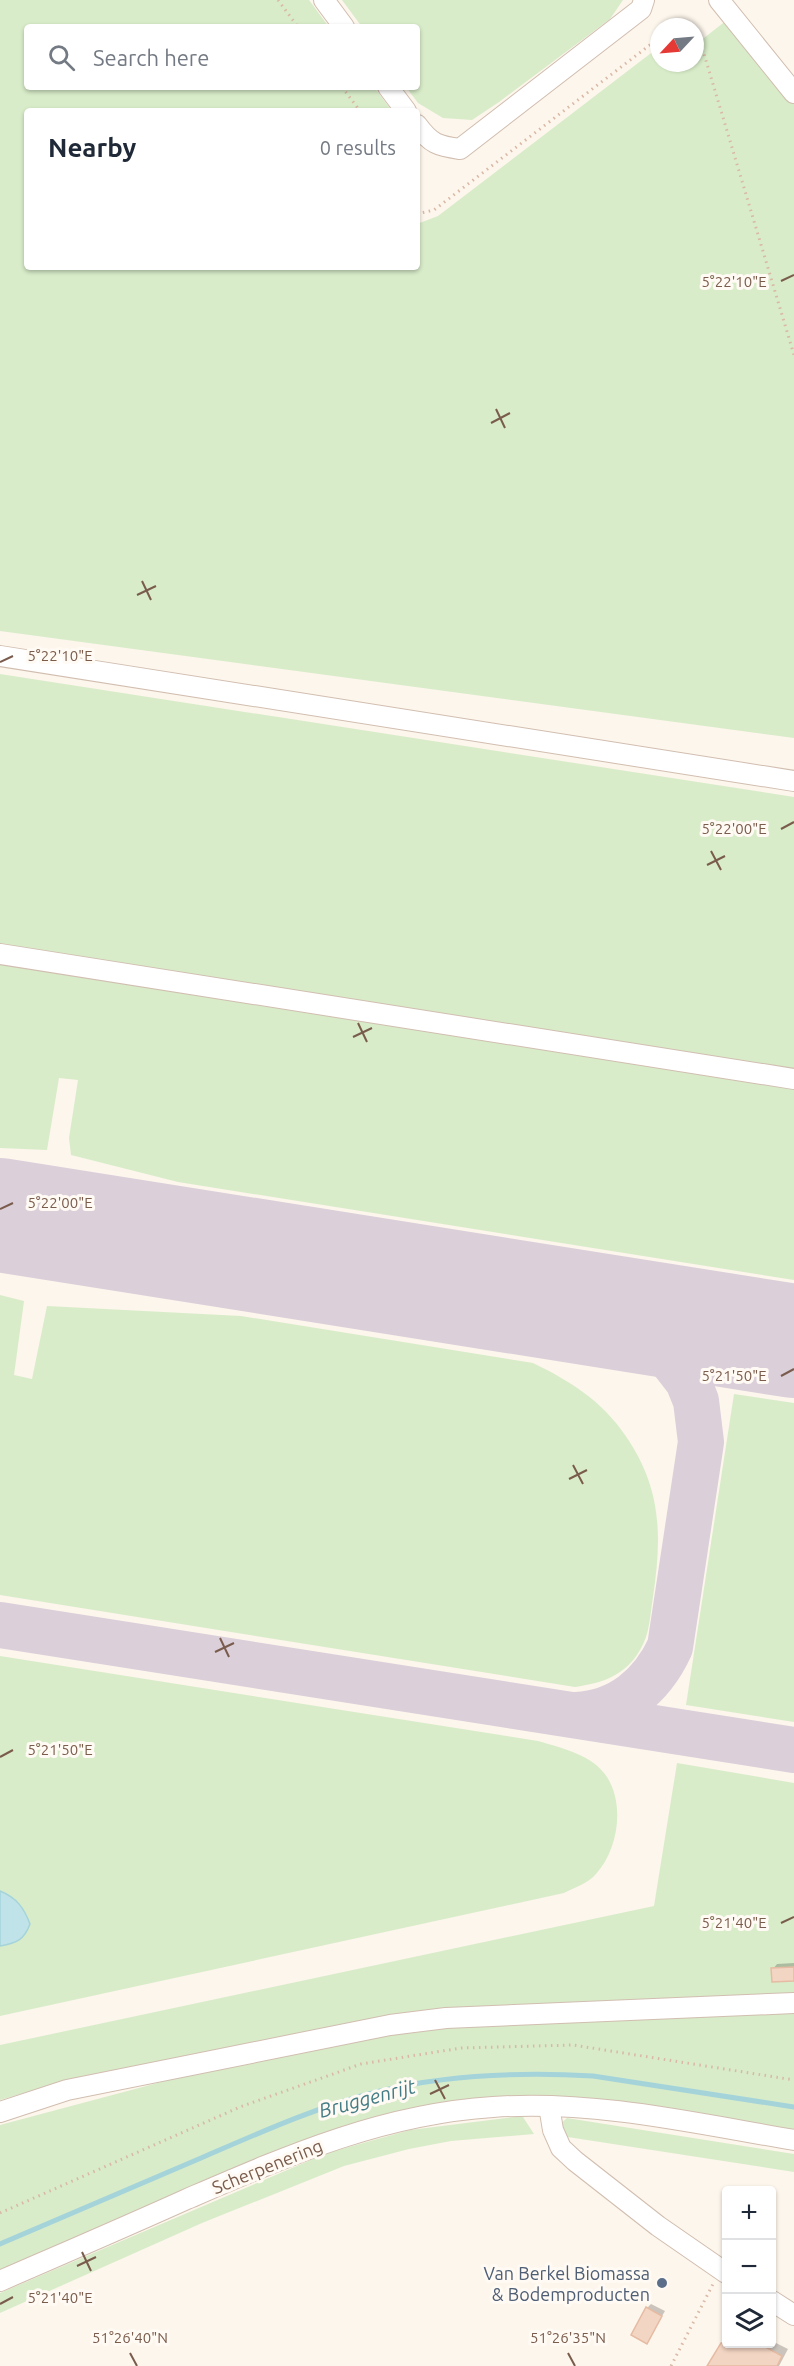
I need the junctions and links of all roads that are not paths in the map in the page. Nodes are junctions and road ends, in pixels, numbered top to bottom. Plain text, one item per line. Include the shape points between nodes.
1 (324, 0) edge
2 (644, 0) edge
3 (719, 0) edge
4 (342, 24) edge
5 (390, 90) edge
6 (794, 93) edge
7 (404, 108) edge
8 (420, 129) edge
9 (0, 656) edge
10 (794, 781) edge
11 (0, 954) edge
12 (794, 1079) edge
13 (794, 2003) edge
14 (549, 2106) junction
15 (0, 2112) edge
16 (794, 2140) edge
17 (722, 2270) edge
18 (0, 2281) edge
19 (776, 2304) edge
20 (794, 2315) edge

1 - 4 street
2 - 8 street via 641,9 460,149 440,147
3 - 6 street
5 - 7 street
9 - 10 street
11 - 12 street
13 - 15 street via 446,2018 390,2025 67,2090
14 - 16 street, Scherpenering via 606,2109
14 - 17 street via 561,2148 658,2226
14 - 18 street, Scherpenering via 455,2111 338,2137
19 - 20 street

